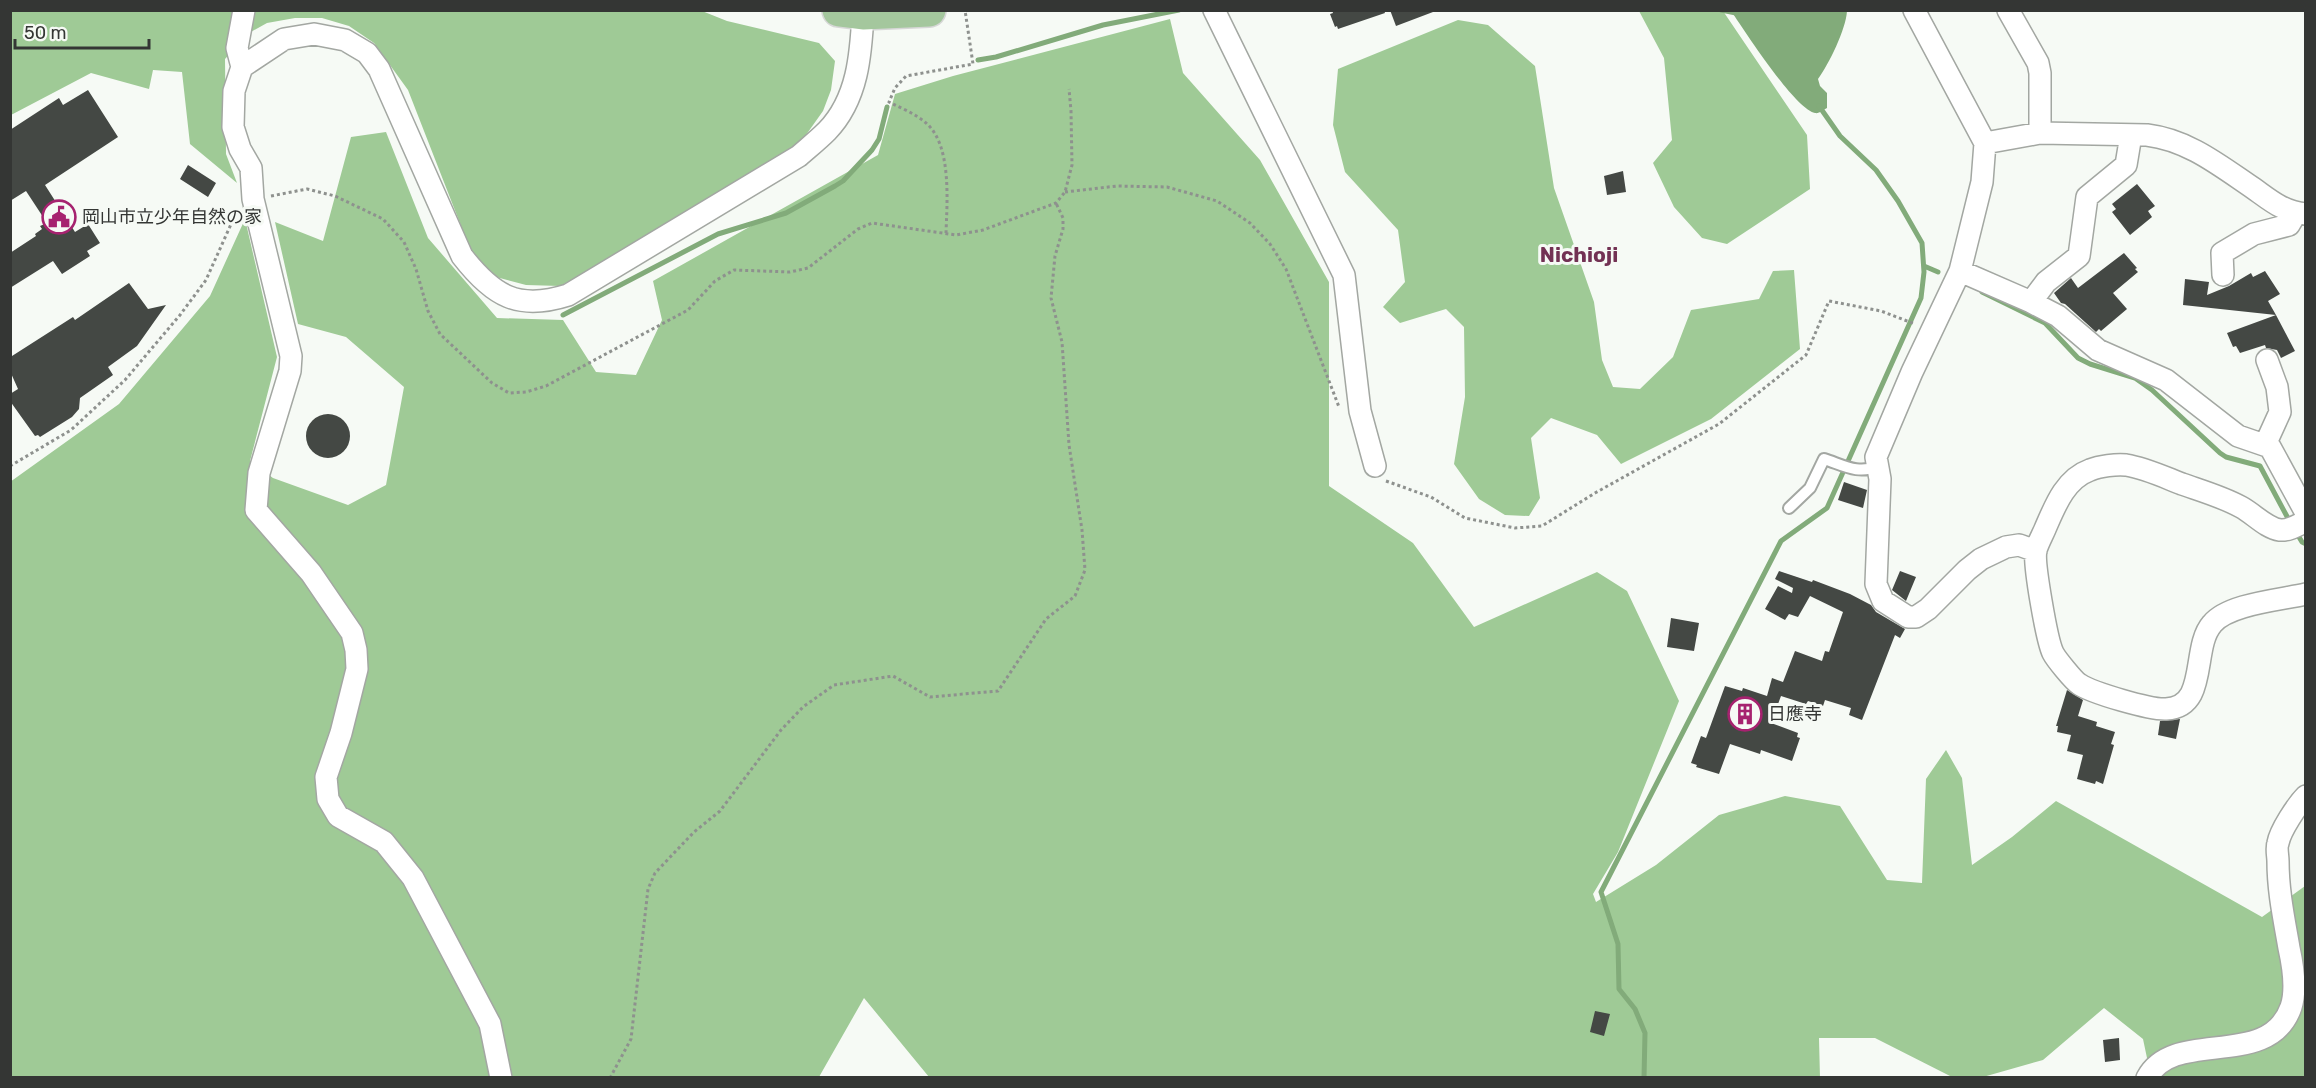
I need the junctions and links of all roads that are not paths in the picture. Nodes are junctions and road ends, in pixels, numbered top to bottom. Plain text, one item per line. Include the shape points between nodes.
1 (244, 10) edge
2 (929, 10) edge
3 (1214, 10) edge
4 (1914, 10) edge
5 (2008, 10) edge
6 (851, 12) edge
7 (242, 67) junction
8 (2040, 133) junction
9 (2131, 135) junction
10 (1985, 143) junction
11 (2301, 214) edge
12 (1960, 271) junction
13 (2223, 275) dead end
14 (2031, 302) junction
15 (2267, 360) dead end
16 (2265, 445) junction
17 (1375, 466) road end
18 (1878, 466) junction
19 (1789, 508) dead end
20 (2300, 522) edge
21 (2036, 550) junction
22 (2306, 594) edge
23 (2306, 796) edge
24 (501, 1077) edge
25 (2147, 1077) edge

1 - 7 street via 237,48
2 - 6 main road
3 - 17 street via 1344,275 1360,411
4 - 10 street
5 - 8 street via 2038,63
6 - 7 street via 861,50 856,79 828,130 799,156 568,295 549,301 522,301 502,295 479,278 462,256 379,69 366,53 345,40 314,34 284,39
7 - 24 street via 234,91 233,127 251,168 253,199 291,356 259,473 256,510 311,573 352,633 356,650 357,669 326,777 328,799 338,816 384,842 413,878 490,1024
8 - 9 street
8 - 10 street
9 - 11 street via 2163,137 2190,147 2278,207
9 - 14 street via 2126,165 2087,197 2079,256 2046,282
10 - 12 street via 1982,182
11 - 13 street via 2289,225 2254,234 2223,253
12 - 14 street
12 - 18 street via 1876,457
14 - 16 street via 2058,316 2098,350 2166,380 2238,436
15 - 16 street via 2277,387 2280,412
16 - 20 street via 2270,447
18 - 19 lane via 1857,471 1824,459 1810,488
18 - 21 street via 1876,584 1883,601 1908,617 1928,609 1981,559 2012,546
20 - 21 street via 2282,531 2240,506 2140,468 2111,466 2090,470 2073,479
21 - 22 street via 2039,587 2053,653 2079,684 2130,704 2166,709 2182,705 2193,693 2205,636 2212,623 2242,606
23 - 25 street via 2278,843 2278,890 2293,966 2291,1006 2284,1021 2266,1038 2172,1056 2153,1066

